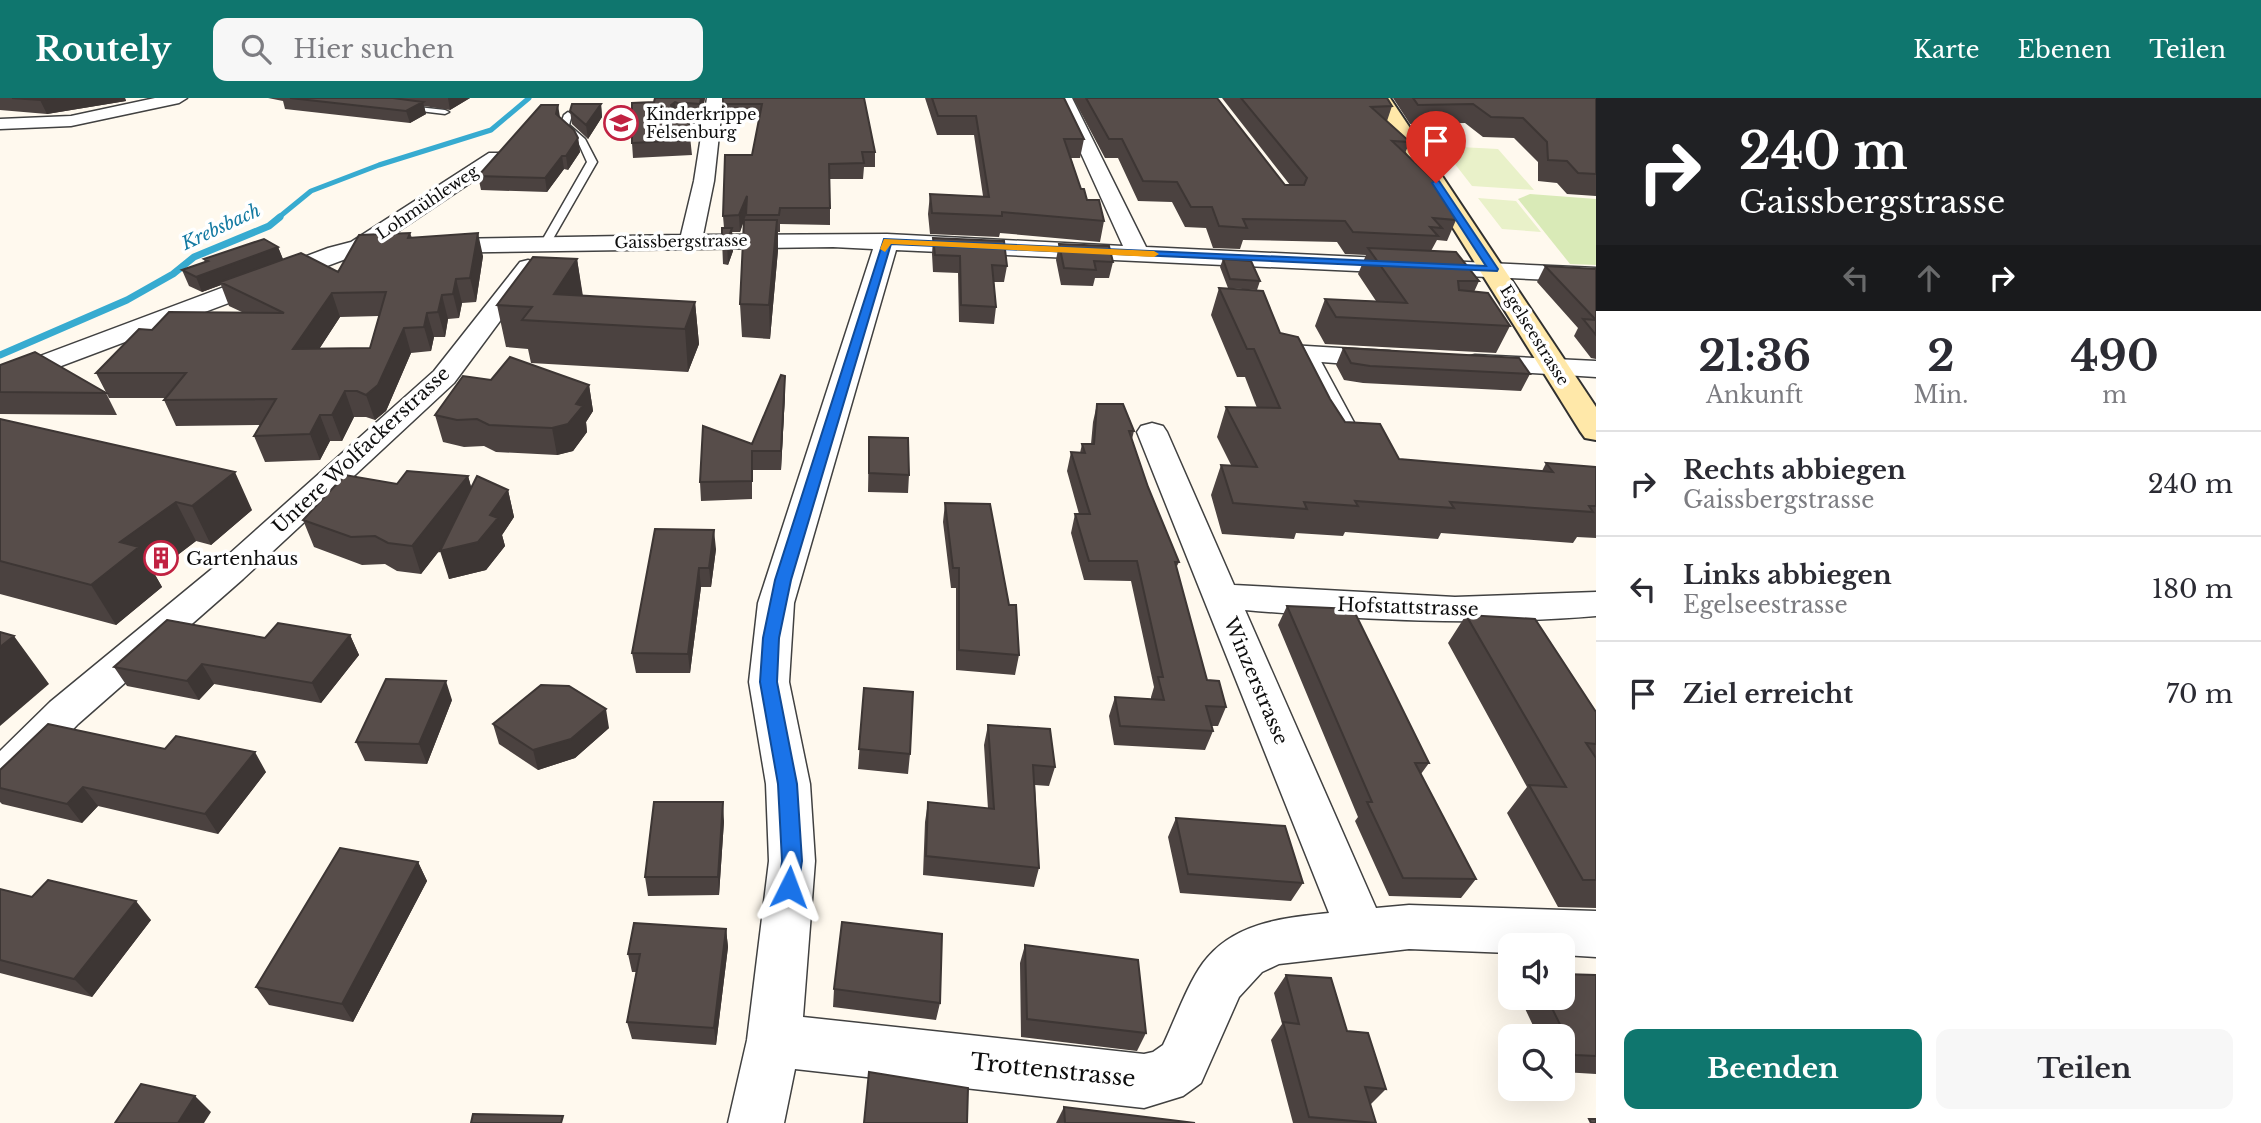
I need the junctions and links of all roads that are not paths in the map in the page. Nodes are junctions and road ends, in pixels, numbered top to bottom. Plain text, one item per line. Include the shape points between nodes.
1 (715, 98) edge
2 (1064, 98) edge
3 (1381, 98) edge
4 (169, 99) edge
5 (394, 106) edge
6 (445, 112) dead end
7 (568, 116) edge
8 (678, 121) edge
9 (0, 124) edge
10 (709, 132) junction
11 (496, 157) edge
12 (691, 241) junction
13 (887, 241) junction
14 (545, 244) junction
15 (359, 247) junction
16 (1137, 253) junction
17 (1493, 269) junction
18 (1596, 275) edge
19 (1301, 354) joint
20 (1555, 367) junction
21 (1596, 369) edge
22 (0, 381) edge
23 (1596, 431) edge
24 (1152, 432) dead end
25 (1339, 444) edge
26 (1221, 596) junction
27 (1596, 604) edge
28 (0, 778) edge
29 (1361, 931) junction
30 (1596, 934) edge
31 (774, 1040) junction
32 (756, 1123) edge

1 - 10 street
2 - 16 street
3 - 17 main road, Egelseestrasse
4 - 9 street via 71,121
5 - 6 lane
7 - 14 lane via 564,126 582,141 592,162
8 - 10 lane
10 - 12 street
11 - 15 street, Lohmühleweg
12 - 13 street, Gaissbergstrasse
12 - 14 street, Gaissbergstrasse
13 - 16 street, Gaissbergstrasse
13 - 31 street via 784,577 771,638 769,682 788,784 792,861
14 - 15 street, Gaissbergstrasse
14 - 28 street, Untere Wolfackerstrasse via 444,377 64,713
15 - 22 street, Gaissbergstrasse
16 - 17 street, Gaissbergstrasse
17 - 18 street, Gaissbergstrasse
17 - 20 main road, Egelseestrasse via 1513,316
19 - 20 street
19 - 25 lane via 1359,445
20 - 21 street
20 - 23 main road, Egelseestrasse
24 - 26 street, Winzerstrasse
26 - 27 street, Hofstattstrasse via 1409,611
26 - 29 street, Winzerstrasse
29 - 30 street, Trottenstrasse via 1419,927
29 - 31 street, Trottenstrasse via 1274,942 1244,956 1221,980 1182,1064 1164,1077 1144,1080
31 - 32 street

